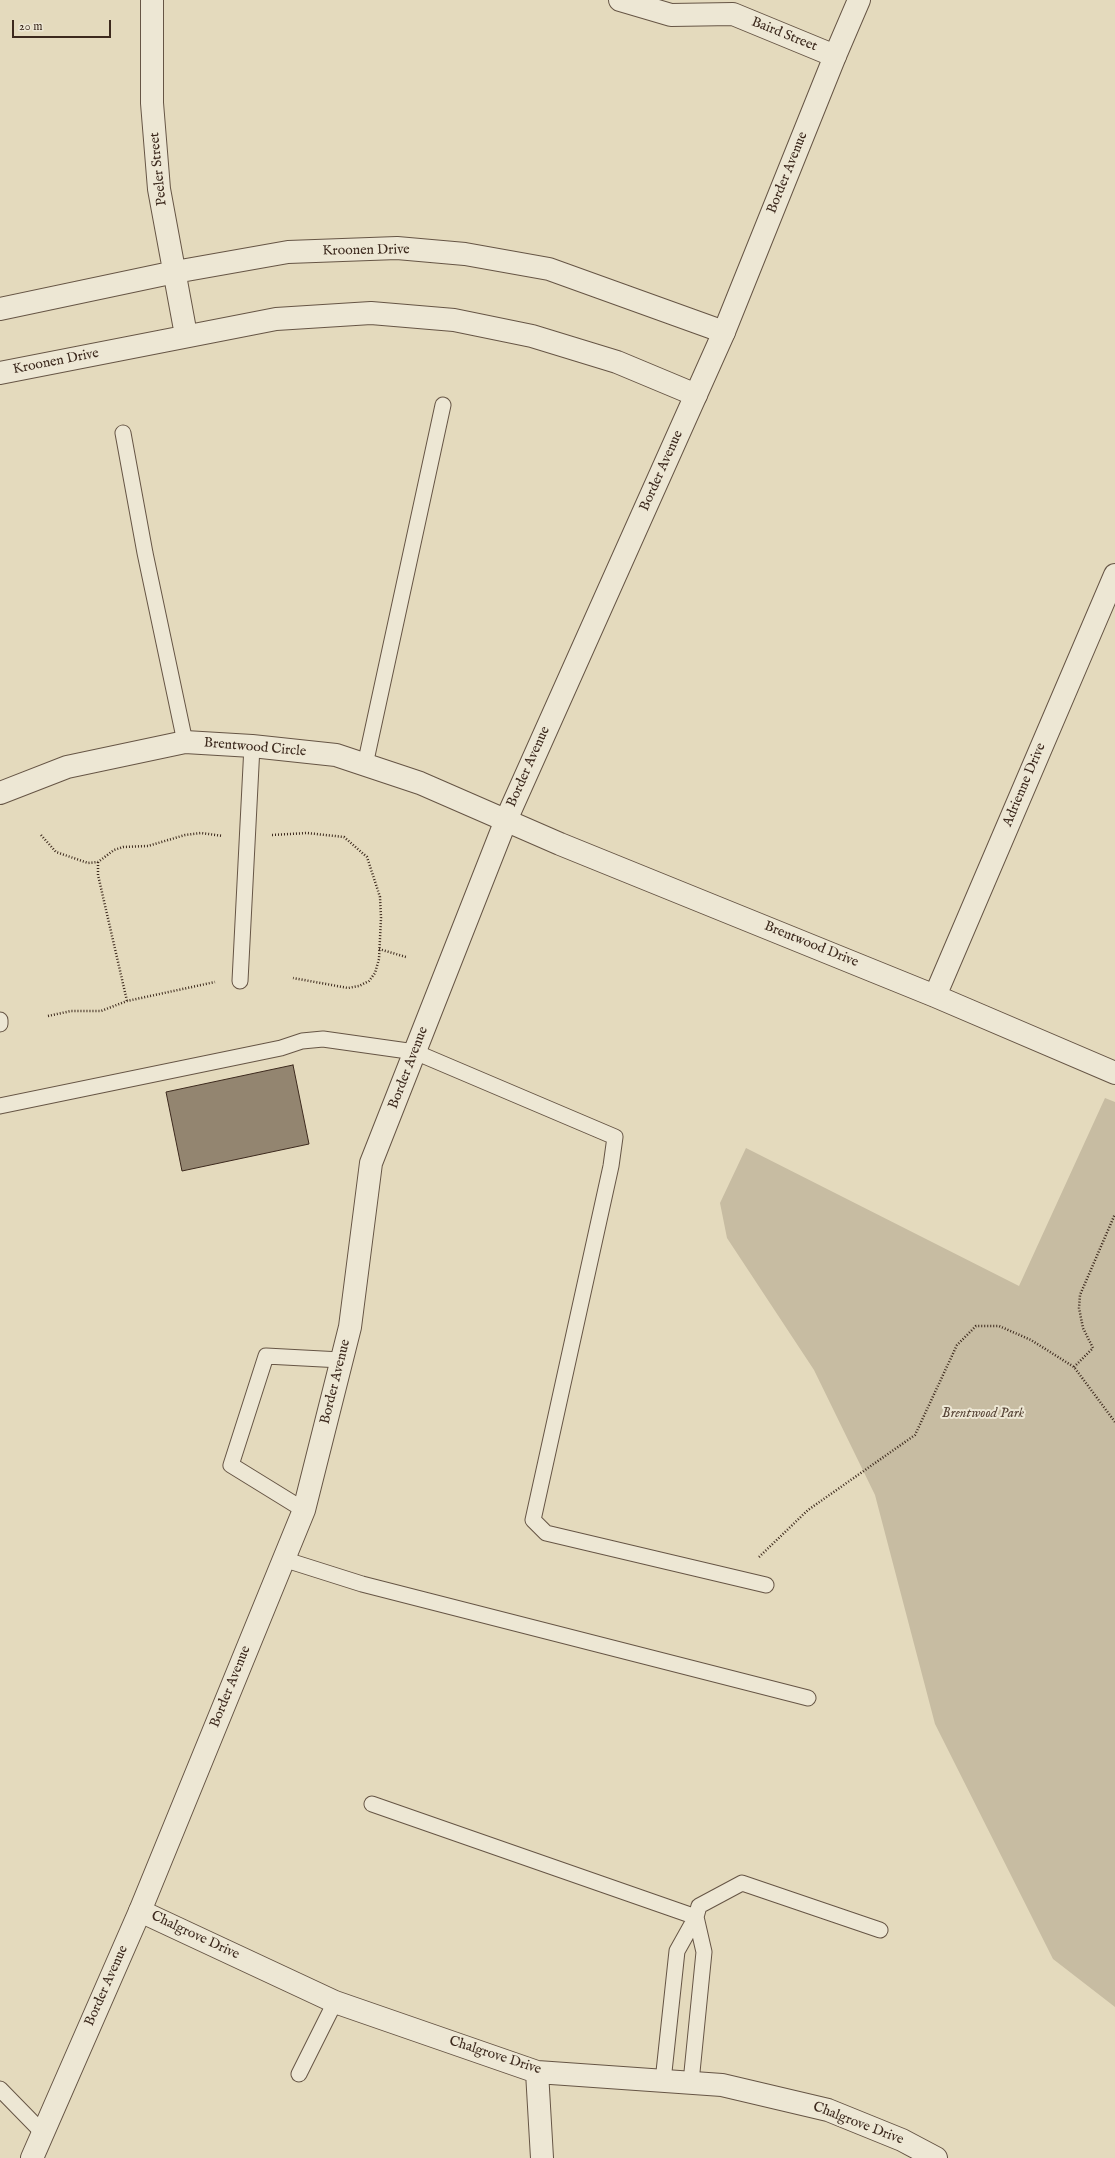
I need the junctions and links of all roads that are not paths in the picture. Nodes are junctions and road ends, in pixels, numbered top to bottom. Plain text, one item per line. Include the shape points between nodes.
1 (152, 0) edge
2 (620, 0) edge
3 (859, 0) edge
4 (728, 7) edge
5 (835, 56) junction
6 (175, 272) junction
7 (0, 309) edge
8 (724, 332) junction
9 (186, 335) junction
10 (0, 373) edge
11 (696, 395) junction
12 (443, 405) dead end
13 (123, 433) dead end
14 (1115, 575) edge
15 (185, 742) junction
16 (252, 746) junction
17 (365, 765) junction
18 (0, 793) edge
19 (506, 820) junction
20 (240, 982) dead end
21 (935, 996) junction
22 (0, 1020) edge
23 (0, 1024) edge
24 (415, 1052) junction
25 (1115, 1073) edge
26 (0, 1106) edge
27 (341, 1360) junction
28 (304, 1510) junction
29 (283, 1559) junction
30 (766, 1586) dead end
31 (808, 1698) dead end
32 (372, 1804) dead end
33 (140, 1911) junction
34 (696, 1917) junction
35 (880, 1930) dead end
36 (334, 2002) junction
37 (537, 2072) junction
38 (299, 2074) dead end
39 (663, 2081) junction
40 (691, 2082) junction
41 (0, 2089) edge
42 (43, 2133) junction
43 (32, 2158) edge
44 (542, 2158) edge
45 (936, 2158) edge

1 - 6 street, Peeler Street via 152,103 159,189
2 - 4 street, Baird Street via 671,15
3 - 5 street, Border Avenue
4 - 5 street, Baird Street
5 - 8 street, Border Avenue
6 - 7 street, Kroonen Drive
6 - 8 street, Kroonen Drive via 288,252 397,248 465,254 549,268
6 - 9 street, Peeler Street
8 - 11 street, Border Avenue
9 - 10 street, Kroonen Drive
9 - 11 street, Kroonen Drive via 276,320 371,313 454,320 532,336 617,362
11 - 19 street, Border Avenue
12 - 17 lane
13 - 15 lane via 145,553
14 - 21 street, Adrienne Drive
15 - 16 street, Brentwood Circle
15 - 18 street, Brentwood Circle via 67,766
16 - 17 street, Brentwood Circle via 336,755
16 - 20 lane
17 - 19 street, Brentwood Circle via 420,784
19 - 21 street, Brentwood Drive
19 - 24 street, Border Avenue
21 - 25 street, Brentwood Drive
22 - 23 lane
24 - 26 lane via 323,1039 302,1041 273,1050
24 - 27 street, Border Avenue via 371,1163 350,1327
24 - 30 lane via 615,1137 612,1166 533,1520 546,1533
27 - 28 street, Border Avenue
27 - 28 lane via 266,1356 231,1466
28 - 29 street, Border Avenue
29 - 31 lane via 362,1584
29 - 33 street, Border Avenue
32 - 34 lane
33 - 36 street, Chalgrove Drive
33 - 42 street, Border Avenue
34 - 35 lane via 699,1906 742,1883
34 - 39 lane via 677,1951
34 - 40 lane via 704,1952
36 - 37 street, Chalgrove Drive
36 - 38 lane
37 - 39 street, Chalgrove Drive
37 - 44 street
39 - 40 street, Chalgrove Drive
40 - 45 street, Chalgrove Drive via 722,2085 828,2110 902,2140
41 - 42 lane
42 - 43 street, Border Avenue

